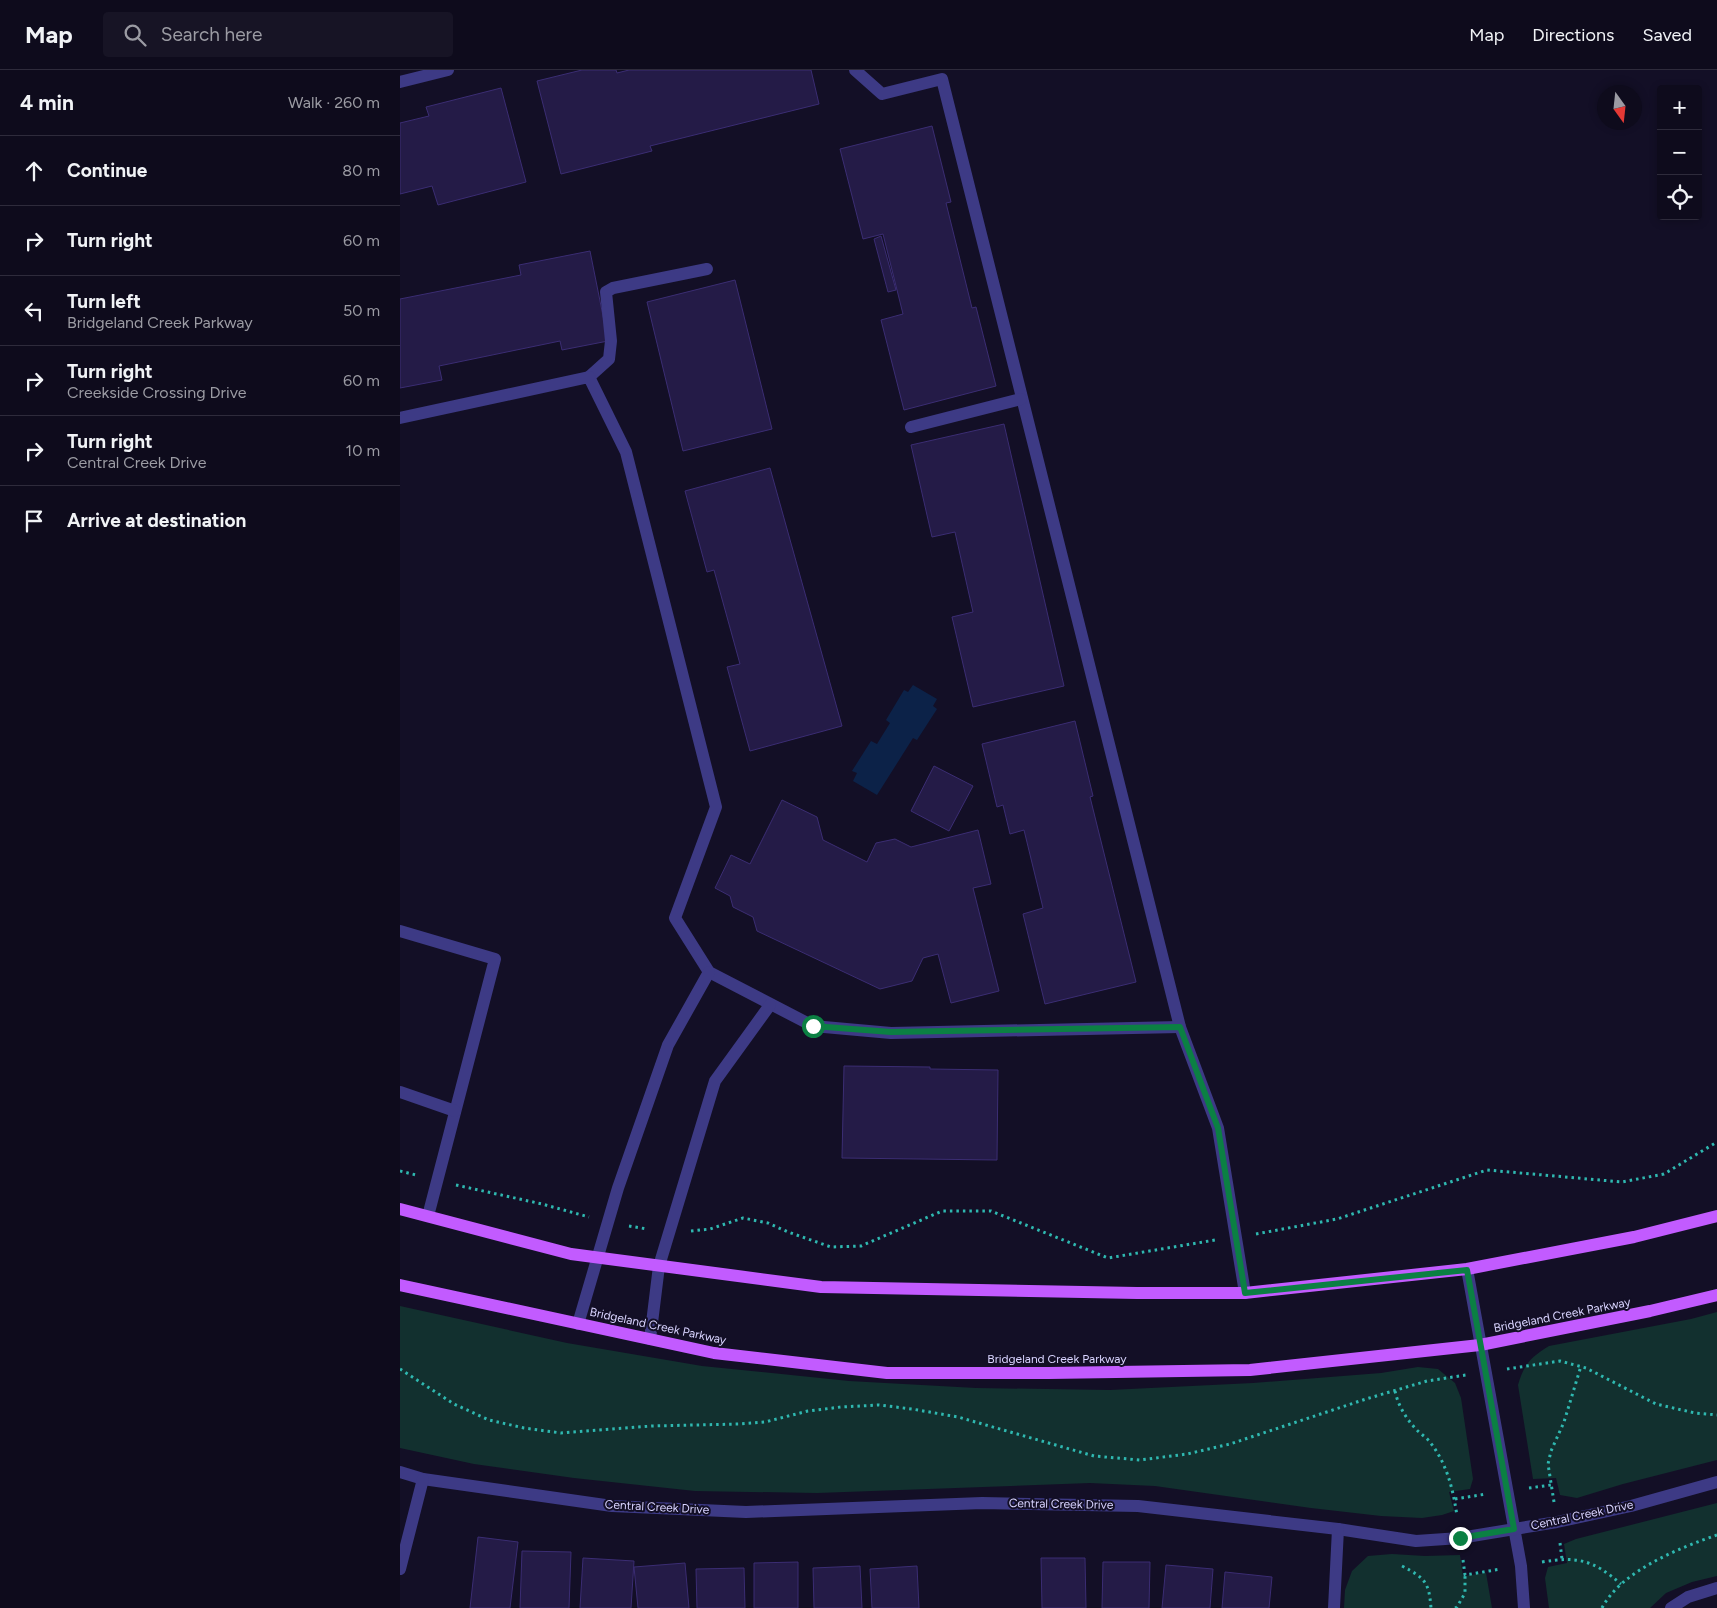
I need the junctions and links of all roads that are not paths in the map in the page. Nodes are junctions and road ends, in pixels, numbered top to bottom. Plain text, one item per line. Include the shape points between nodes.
1 (448, 70) edge
2 (855, 70) edge
3 (400, 82) edge
4 (707, 269) dead end
5 (589, 376) junction
6 (1021, 399) junction
7 (400, 418) edge
8 (911, 427) dead end
9 (400, 931) edge
10 (709, 972) junction
11 (770, 1005) junction
12 (1180, 1027) junction
13 (400, 1092) edge
14 (455, 1111) junction
15 (400, 1209) edge
16 (428, 1216) junction
17 (1717, 1216) edge
18 (597, 1258) junction
19 (659, 1266) junction
20 (1467, 1270) junction
21 (400, 1285) edge
22 (1245, 1293) junction
23 (1717, 1295) edge
24 (578, 1324) junction
25 (650, 1340) junction
26 (1480, 1345) junction
27 (400, 1472) edge
28 (423, 1479) junction
29 (1717, 1482) edge
30 (1514, 1529) junction
31 (1338, 1530) junction
32 (400, 1569) edge
33 (1717, 1588) edge
34 (1334, 1608) edge
35 (1524, 1608) edge
36 (1671, 1608) edge

1 - 3 street
2 - 6 street via 882,94 942,79
4 - 5 street via 606,292 611,341 609,359
5 - 7 street
5 - 10 street via 626,452 716,806 675,918
6 - 8 street
6 - 12 street
9 - 14 street via 494,960
10 - 11 street
10 - 18 street via 668,1045
11 - 12 street via 813,1026 891,1032
11 - 19 street via 715,1081
12 - 22 street via 1218,1128
13 - 14 street
14 - 16 street
15 - 16 main road
16 - 18 main road
17 - 20 main road
18 - 19 main road
18 - 24 street
19 - 22 main road via 822,1287
19 - 25 street
20 - 22 main road
20 - 26 street
21 - 24 main road, Bridgeland Creek Parkway
23 - 26 main road, Bridgeland Creek Parkway
24 - 25 main road, Bridgeland Creek Parkway
25 - 26 main road, Bridgeland Creek Parkway via 714,1353 887,1373 1250,1370
26 - 30 street
27 - 28 street, Central Creek Drive
28 - 31 street, Central Creek Drive via 612,1506 746,1512 982,1503 1138,1506
28 - 32 street
29 - 30 street, Central Creek Drive via 1631,1506
30 - 31 street, Central Creek Drive via 1416,1541
30 - 35 street
31 - 34 street
33 - 36 street via 1688,1597

